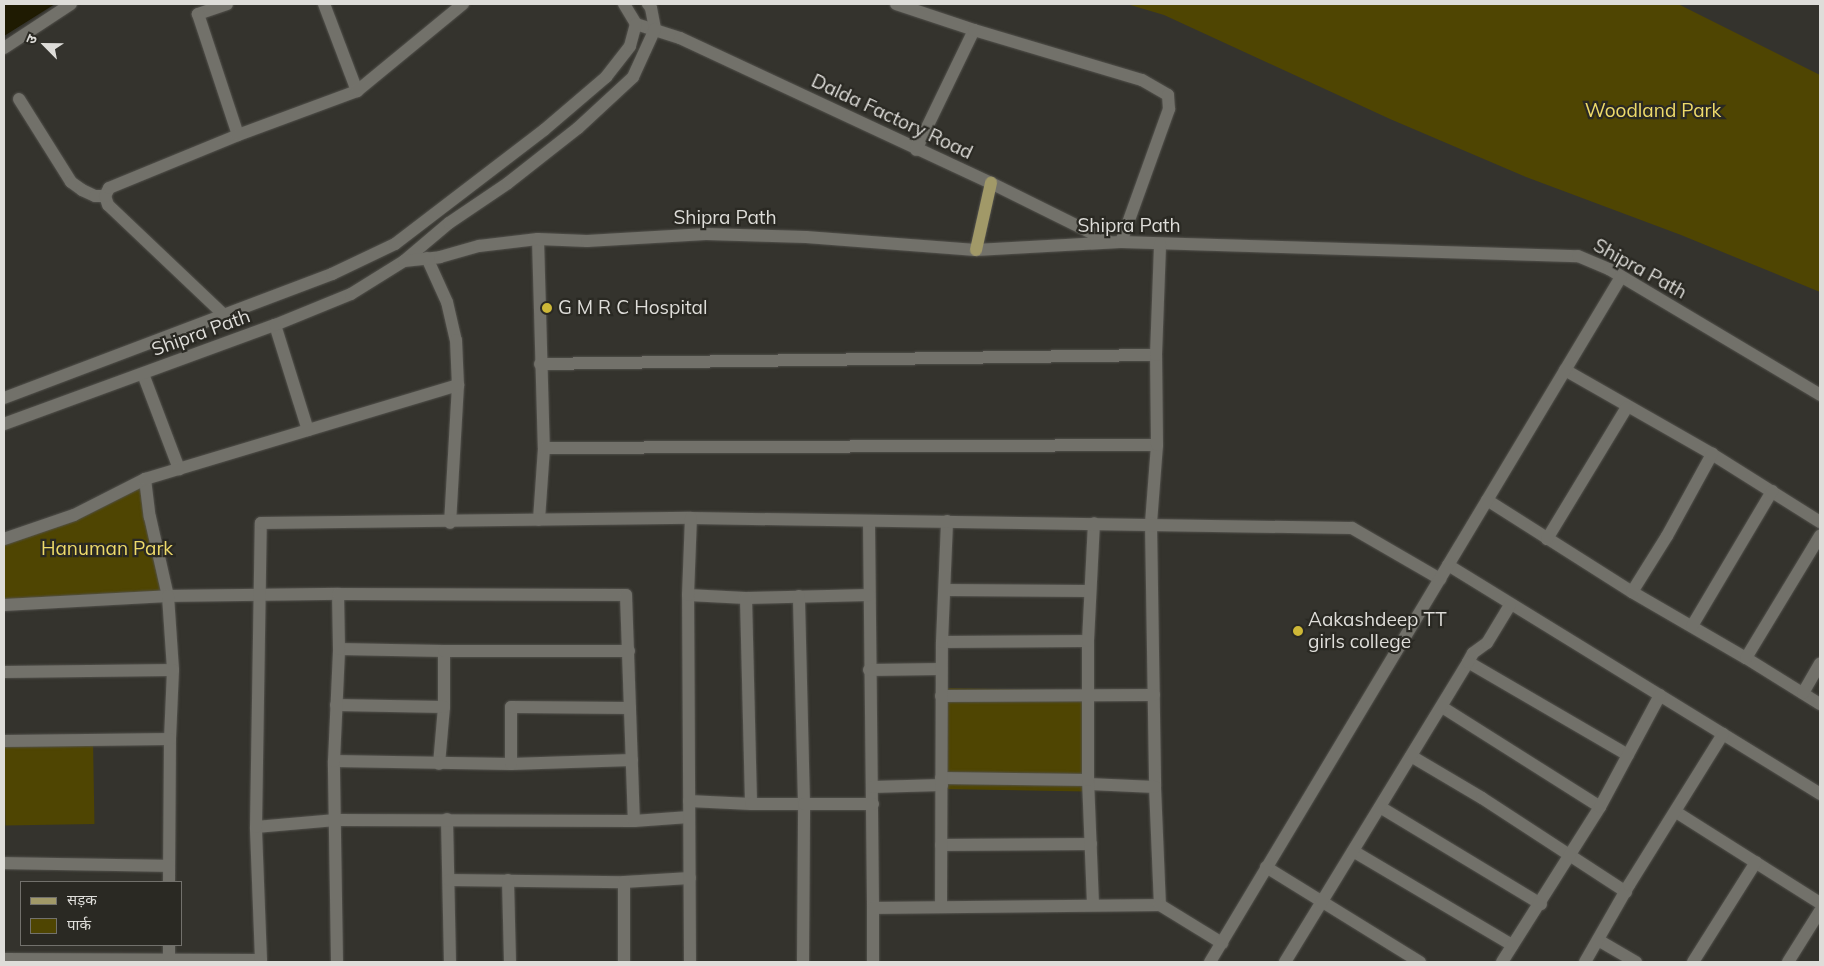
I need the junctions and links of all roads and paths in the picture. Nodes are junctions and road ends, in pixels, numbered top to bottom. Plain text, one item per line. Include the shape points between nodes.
1 (71, 4) edge
2 (227, 4) edge
3 (324, 4) edge
4 (463, 4) edge
5 (624, 4) edge
6 (648, 4) edge
7 (896, 4) edge
8 (196, 9) edge
9 (636, 24) junction
10 (655, 29) junction
11 (974, 30) junction
12 (4, 48) edge
13 (357, 91) junction
14 (19, 99) dead end
15 (238, 135) junction
16 (916, 150) junction
17 (992, 183) junction
18 (105, 196) junction
19 (538, 239) junction
20 (1116, 242) junction
21 (1160, 244) junction
22 (976, 250) junction
23 (383, 251) junction
24 (428, 258) junction
25 (404, 261) junction
26 (1621, 277) junction
27 (223, 314) junction
28 (276, 325) junction
29 (1156, 355) junction
30 (540, 364) junction
31 (1565, 370) junction
32 (142, 374) junction
33 (458, 385) junction
34 (1820, 395) edge
35 (4, 398) edge
36 (1627, 407) junction
37 (4, 424) edge
38 (308, 430) junction
39 (1157, 445) junction
40 (544, 448) junction
41 (1712, 454) junction
42 (179, 469) junction
43 (145, 479) junction
44 (1772, 492) junction
45 (1486, 500) junction
46 (691, 518) junction
47 (539, 520) junction
48 (947, 521) junction
49 (870, 522) junction
50 (1094, 522) junction
51 (1820, 522) edge
52 (450, 523) junction
53 (1151, 523) junction
54 (1820, 536) edge
55 (4, 538) edge
56 (1547, 539) junction
57 (1448, 565) junction
58 (1440, 579) junction
59 (945, 590) junction
60 (1089, 591) junction
61 (1632, 592) junction
62 (338, 594) junction
63 (261, 595) junction
64 (688, 595) junction
65 (870, 595) junction
66 (168, 596) junction
67 (799, 596) junction
68 (746, 598) junction
69 (4, 605) edge
70 (1510, 605) junction
71 (1692, 626) junction
72 (1088, 641) junction
73 (942, 642) junction
74 (339, 649) junction
75 (444, 651) junction
76 (629, 651) junction
77 (1746, 658) junction
78 (1468, 662) junction
79 (1820, 664) edge
80 (941, 669) junction
81 (173, 670) junction
82 (869, 670) junction
83 (4, 672) edge
84 (1803, 693) junction
85 (1154, 695) junction
86 (1660, 695) junction
87 (942, 696) junction
88 (1088, 696) junction
89 (1820, 704) edge
90 (336, 705) junction
91 (1442, 707) junction
92 (444, 708) junction
93 (630, 708) junction
94 (1723, 734) junction
95 (170, 739) junction
96 (4, 741) edge
97 (1628, 755) junction
98 (1411, 756) junction
99 (632, 760) junction
100 (334, 761) junction
101 (439, 764) junction
102 (511, 764) junction
103 (942, 781) junction
104 (1089, 782) junction
105 (872, 787) junction
106 (1155, 787) junction
107 (1820, 794) edge
108 (690, 801) junction
109 (751, 804) junction
110 (804, 804) junction
111 (873, 804) junction
112 (1380, 807) junction
113 (1600, 807) junction
114 (1676, 812) junction
115 (689, 817) junction
116 (447, 819) junction
117 (336, 820) junction
118 (634, 821) junction
119 (256, 827) junction
120 (1091, 844) junction
121 (941, 845) junction
122 (1352, 851) junction
123 (1569, 857) junction
124 (4, 862) edge
125 (1756, 862) junction
126 (169, 866) junction
127 (1266, 867) junction
128 (690, 878) junction
129 (449, 880) junction
130 (508, 880) junction
131 (169, 881) edge
132 (624, 882) junction
133 (1626, 892) junction
134 (1322, 903) junction
135 (1820, 903) edge
136 (1093, 904) junction
137 (1540, 904) junction
138 (1160, 905) junction
139 (941, 907) junction
140 (874, 908) junction
141 (1820, 910) edge
142 (1598, 940) junction
143 (1222, 943) junction
144 (1512, 945) junction
145 (169, 946) edge
146 (169, 958) junction
147 (4, 960) edge
148 (261, 961) edge
149 (337, 962) edge
150 (450, 962) edge
151 (510, 962) edge
152 (624, 962) edge
153 (690, 962) edge
154 (803, 962) edge
155 (873, 962) edge
156 (1210, 962) edge
157 (1287, 962) edge
158 (1420, 962) edge
159 (1502, 962) edge
160 (1585, 962) edge
161 (1636, 962) edge
162 (1693, 962) edge
163 (1788, 962) edge

1 - 12 street
2 - 8 street
3 - 13 street
4 - 13 street
5 - 9 street
6 - 10 street
7 - 11 street
8 - 15 street
9 - 10 street, Dalda Factory Road
9 - 23 street, Shipra Path via 630,46 606,77 447,206
10 - 16 street, Dalda Factory Road
10 - 25 street via 633,77 578,128 508,183 449,223
11 - 16 street
11 - 20 street via 1142,80 1168,95 1169,109
13 - 15 street
14 - 18 street via 70,182 88,193
15 - 18 street via 109,188
16 - 17 street, Dalda Factory Road
17 - 20 street, Dalda Factory Road
17 - 22 main road
18 - 27 street via 108,205 129,227
19 - 22 street, Shipra Path via 587,241 706,234 806,237
19 - 24 street, Shipra Path via 479,246
19 - 30 street
20 - 21 street, Shipra Path
20 - 22 street, Shipra Path
21 - 26 street, Shipra Path via 1578,256
21 - 29 street
23 - 25 street
23 - 27 street, Shipra Path via 332,274
24 - 25 street, Shipra Path
24 - 33 street via 447,302 456,340
25 - 28 street, Shipra Path via 351,294
26 - 31 street
26 - 34 street, Shipra Path
27 - 35 street, Shipra Path
28 - 32 street, Shipra Path
28 - 38 street
29 - 30 street
29 - 39 street
30 - 40 street
31 - 36 street
31 - 45 street
32 - 37 street, Shipra Path
32 - 42 street
33 - 38 street
33 - 52 street
36 - 41 street
36 - 56 street
38 - 42 street
39 - 40 street
39 - 53 street
40 - 47 street
41 - 44 street
41 - 61 street
42 - 43 street
43 - 55 street via 74,515
43 - 66 street
44 - 51 street
44 - 71 street
45 - 56 street
45 - 57 street
46 - 47 street
46 - 49 street
46 - 64 street
47 - 52 street
48 - 49 street
48 - 50 street
48 - 59 street
49 - 65 street
50 - 53 street
50 - 60 street
52 - 63 street via 261,523
53 - 58 street via 1352,528
53 - 85 street
54 - 77 street
56 - 61 street
57 - 58 street
57 - 70 street
58 - 127 street
59 - 60 street
59 - 73 street
60 - 72 street
61 - 71 street
62 - 63 street
62 - 74 street
62 - 76 street via 626,595
63 - 66 street
63 - 119 street
64 - 68 street
64 - 108 street
65 - 67 street
65 - 82 street
66 - 69 street
66 - 81 street
67 - 68 street
67 - 110 street
68 - 109 street
70 - 78 street via 1487,643
70 - 86 street
71 - 77 street
72 - 73 street
72 - 88 street
73 - 80 street
74 - 75 street
74 - 90 street
75 - 76 street
75 - 92 street
76 - 93 street
77 - 84 street
78 - 91 street
78 - 97 street
79 - 84 street
80 - 82 street
80 - 87 street
81 - 83 street
81 - 95 street
82 - 105 street
84 - 89 street
85 - 88 street
85 - 106 street
86 - 94 street
86 - 97 street
87 - 88 street
87 - 103 street
88 - 104 street
90 - 92 street
90 - 100 street
91 - 98 street
91 - 113 street
92 - 101 street
93 - 99 street
93 - 102 street via 511,707
94 - 107 street
94 - 114 street
95 - 96 street
95 - 126 street
97 - 113 street
98 - 112 street
98 - 123 street via 1482,798
99 - 102 street
99 - 118 street
100 - 101 street
100 - 117 street
101 - 102 street
103 - 104 street
103 - 105 street
103 - 121 street
104 - 106 street
104 - 120 street
105 - 111 street
106 - 138 street
108 - 109 street
108 - 115 street
109 - 110 street
110 - 111 street
110 - 154 street
111 - 140 street
112 - 122 street
112 - 137 street
113 - 123 street
114 - 125 street
114 - 133 street
115 - 118 street
115 - 128 street
116 - 117 street
116 - 118 street
116 - 129 street
117 - 119 street
117 - 149 street
119 - 148 street
120 - 121 street
120 - 136 street
121 - 139 street
122 - 134 street
122 - 144 street
123 - 133 street
123 - 137 street
124 - 126 street
125 - 135 street
125 - 162 street
126 - 131 street
127 - 134 street
127 - 143 street
128 - 132 street
128 - 153 street
129 - 130 street
129 - 150 street
130 - 132 street
130 - 151 street
132 - 152 street
133 - 142 street
134 - 157 street
134 - 158 street
136 - 138 street
136 - 139 street
137 - 144 street
138 - 143 street
139 - 140 street
140 - 155 street
141 - 163 street
142 - 160 street
142 - 161 street
143 - 156 street
144 - 159 street
145 - 146 street
146 - 147 street
146 - 148 street

